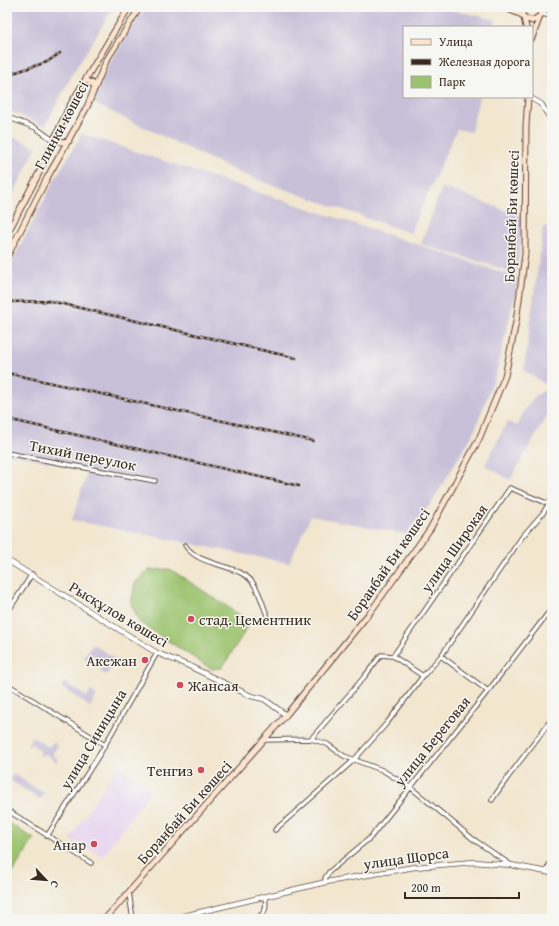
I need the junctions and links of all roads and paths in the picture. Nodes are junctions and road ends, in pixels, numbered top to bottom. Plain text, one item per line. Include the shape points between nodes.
1 (129, 7) edge
2 (140, 7) edge
3 (503, 7) edge
4 (521, 7) edge
5 (542, 7) edge
6 (541, 15) junction
7 (523, 16) junction
8 (552, 16) edge
9 (526, 26) edge
10 (533, 35) edge
11 (85, 80) junction
12 (95, 89) junction
13 (529, 98) edge
14 (531, 98) edge
15 (7, 117) edge
16 (552, 121) edge
17 (53, 139) junction
18 (69, 141) junction
19 (7, 234) edge
20 (7, 257) edge
21 (7, 453) edge
22 (155, 480) dead end
23 (552, 499) edge
24 (549, 504) junction
25 (185, 545) dead end
26 (7, 560) edge
27 (32, 574) junction
28 (552, 608) edge
29 (7, 613) edge
30 (269, 620) dead end
31 (157, 653) junction
32 (393, 656) junction
33 (441, 656) junction
34 (423, 676) junction
35 (7, 684) edge
36 (488, 691) junction
37 (286, 715) junction
38 (552, 718) edge
39 (311, 739) junction
40 (264, 740) junction
41 (105, 745) junction
42 (354, 760) junction
43 (410, 787) junction
44 (492, 800) dead end
45 (7, 810) edge
46 (275, 830) dead end
47 (47, 836) junction
48 (552, 859) edge
49 (91, 863) dead end
50 (511, 865) junction
51 (546, 872) junction
52 (552, 873) edge
53 (326, 882) junction
54 (128, 891) junction
55 (265, 897) junction
56 (105, 919) edge
57 (133, 919) edge
58 (171, 919) edge
59 (255, 919) edge

1 - 11 main road, Глинки көшесі
2 - 12 main road, Глинки көшесі via 106,61
3 - 7 main road
4 - 7 main road
5 - 6 main road
6 - 7 main road via 532,21
6 - 8 street
6 - 10 main road
7 - 9 main road
11 - 12 main road via 92,83
11 - 17 main road, Глинки көшесі
12 - 18 main road, Глинки көшесі
13 - 37 main road, Боранбай Би көшесі via 526,126 525,254 516,322 505,376 479,439 430,529 372,611
14 - 16 street via 540,104
15 - 17 street via 36,128
17 - 18 main road
17 - 19 main road, Глинки көшесі via 39,173
18 - 20 main road, Глинки көшесі
21 - 22 street, Тихий переулок
23 - 24 street
24 - 32 street, улица Широкая via 510,488
24 - 33 street via 522,537
25 - 30 street via 191,554 244,574 255,585
26 - 27 street, Рысқұлов көшесі
27 - 29 street
27 - 31 street, Рысқұлов көшесі
28 - 36 street, улица Береговая
31 - 37 street, Рысқұлов көшесі via 252,696 264,698
31 - 41 street, улица Синицына
32 - 34 street
32 - 39 street via 381,655
33 - 34 street
33 - 36 street
34 - 42 street via 387,723
35 - 41 street
36 - 43 street, улица Береговая
37 - 40 main road, Боранбай Би көшесі
38 - 44 street
39 - 40 street
39 - 42 street via 327,744
40 - 54 main road, Боранбай Би көшесі
41 - 47 street, улица Синицына
42 - 43 street via 382,770
42 - 46 street
43 - 50 street via 473,839
43 - 53 street, улица Береговая via 370,838 329,872 325,878
45 - 47 street
47 - 49 street
48 - 51 street
50 - 51 street, улица Щорса
50 - 53 street, улица Щорса via 460,862
51 - 52 street, улица Щорса
53 - 55 street, улица Щорса
54 - 56 main road, Боранбай Би көшесі
54 - 57 street
55 - 58 street, улица Щорса
55 - 59 street via 266,911

